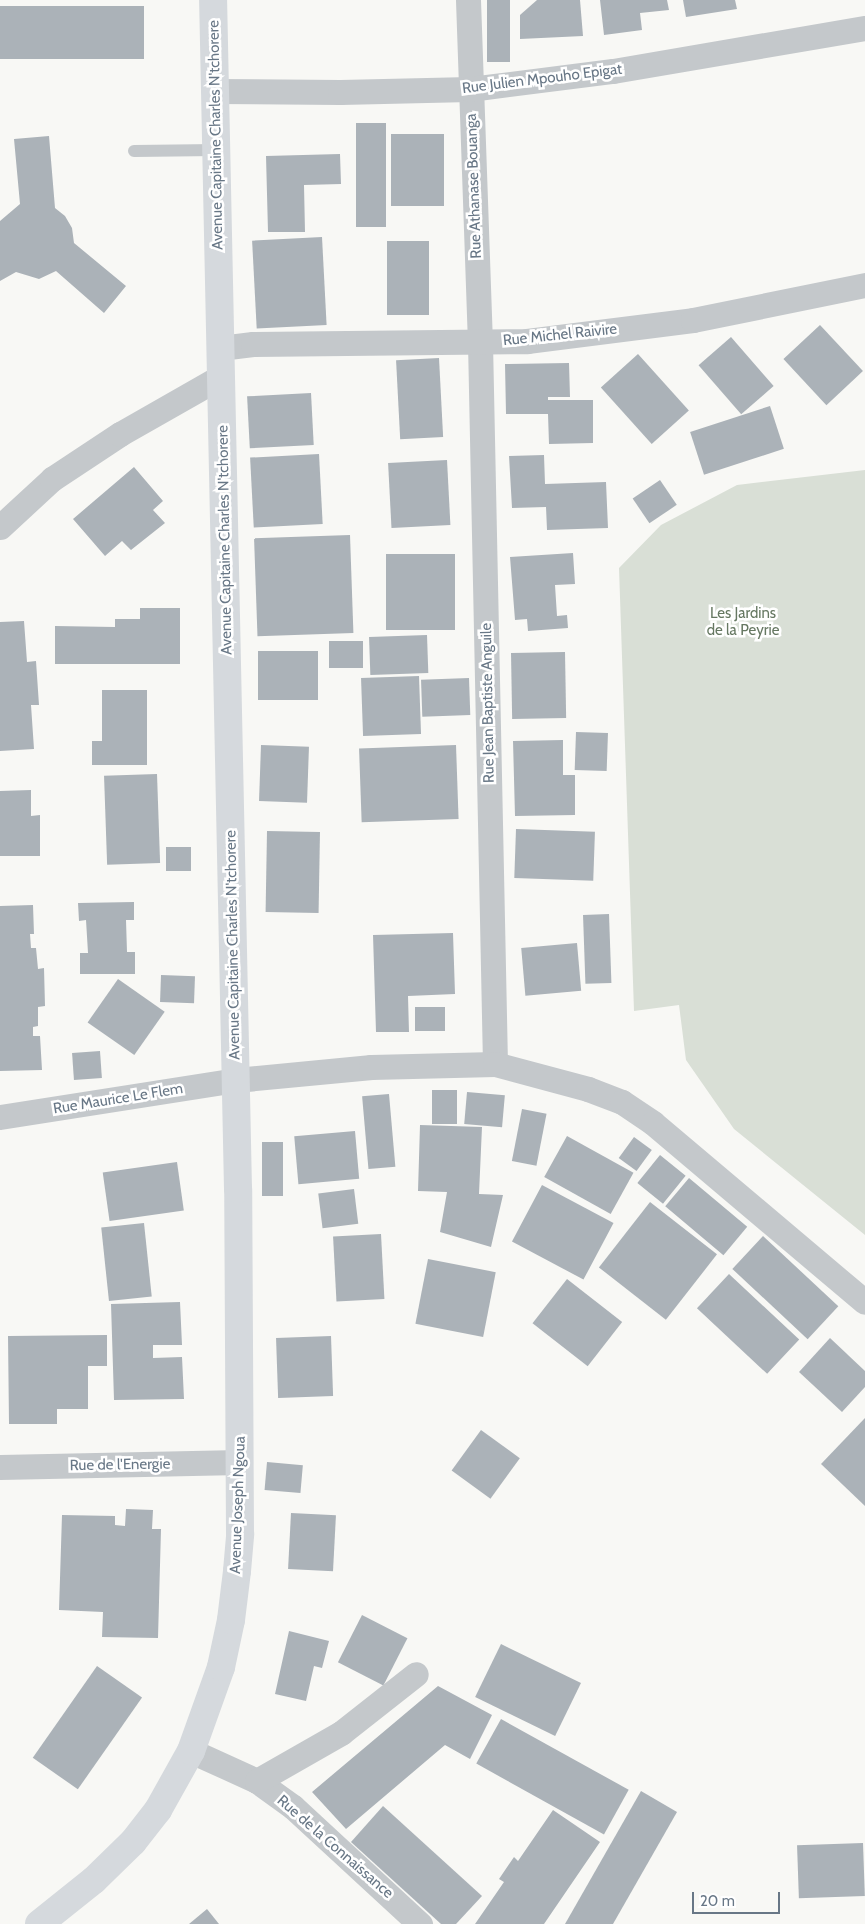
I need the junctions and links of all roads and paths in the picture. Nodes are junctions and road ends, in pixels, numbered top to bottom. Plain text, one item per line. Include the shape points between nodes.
1 (213, 0) edge
2 (468, 0) edge
3 (865, 28) edge
4 (470, 89) junction
5 (215, 91) junction
6 (216, 150) junction
7 (134, 151) dead end
8 (865, 285) edge
9 (480, 342) junction
10 (220, 348) junction
11 (220, 377) junction
12 (0, 526) edge
13 (495, 1064) junction
14 (236, 1080) junction
15 (0, 1117) edge
16 (865, 1302) edge
17 (240, 1462) junction
18 (0, 1467) edge
19 (416, 1674) dead end
20 (191, 1751) junction
21 (257, 1781) junction
22 (39, 1924) edge
23 (420, 1924) edge

1 - 5 main road, Avenue Capitaine Charles N'tchorere
2 - 4 street, Rue Athanase Bouanga
3 - 4 street, Rue Julien Mpouho Epigat via 613,71
4 - 5 street, Rue Julien Mpouho Epigat
4 - 9 street, Rue Athanase Bouanga
5 - 6 main road, Avenue Capitaine Charles N'tchorere
6 - 7 lane
6 - 10 main road, Avenue Capitaine Charles N'tchorere
8 - 9 street, Rue Michel Raivire via 693,320 527,342
9 - 10 street, Rue Michel Raivire via 253,344
9 - 13 street, Rue Jean Baptiste Anguile
10 - 11 main road, Avenue Capitaine Charles N'tchorere
11 - 12 street via 127,430 52,479
11 - 14 main road, Avenue Capitaine Charles N'tchorere
13 - 14 street, Rue Maurice Le Flem via 371,1067
13 - 16 street, Rue Maurice Le Flem via 588,1089 622,1102 653,1123
14 - 15 street, Rue Maurice Le Flem
14 - 17 main road, Avenue Joseph Ngoua
17 - 18 street, Rue de l'Energie
17 - 20 main road, Avenue Joseph Ngoua via 240,1534 231,1620 221,1666
19 - 21 street via 341,1733
20 - 21 street, Rue de la Connaissance
20 - 22 main road, Avenue Joseph Ngoua via 158,1810 133,1842 94,1880
21 - 23 street, Rue de la Connaissance via 293,1807

